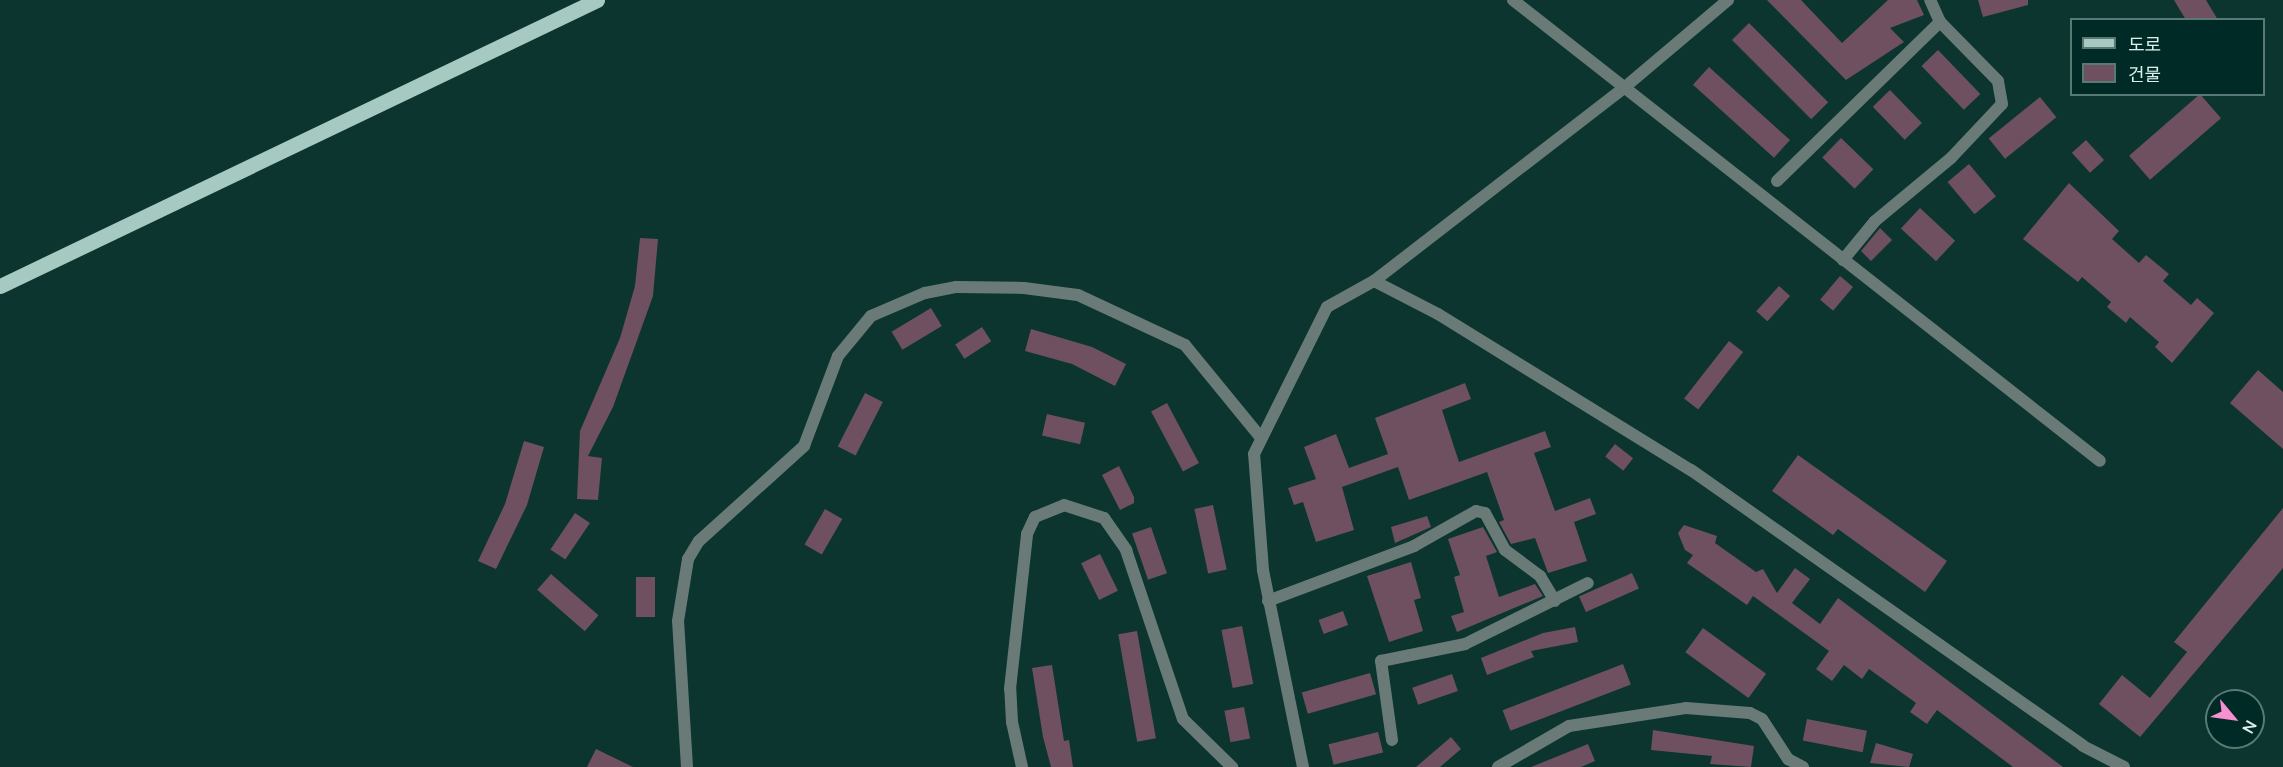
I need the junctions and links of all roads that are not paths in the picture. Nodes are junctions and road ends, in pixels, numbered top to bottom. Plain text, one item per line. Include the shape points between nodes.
1 (597, 0) edge
2 (1513, 0) edge
3 (1728, 0) edge
4 (1930, 0) edge
5 (1940, 22) junction
6 (1625, 87) junction
7 (1777, 181) dead end
8 (1843, 260) junction
9 (1374, 281) junction
10 (0, 286) edge
11 (1261, 438) junction
12 (2100, 461) dead end
13 (1588, 583) dead end
14 (1268, 601) junction
15 (1555, 601) junction
16 (1392, 740) dead end
17 (687, 767) edge
18 (1022, 767) edge
19 (1232, 767) edge
20 (1303, 767) edge
21 (1498, 767) edge
22 (1803, 767) edge
23 (2124, 767) edge

1 - 10 main road
2 - 6 street
3 - 6 street
4 - 5 street
5 - 7 street
5 - 8 street via 1998,81 2002,104 1951,158 1875,221
6 - 8 street
6 - 9 street
8 - 12 street
9 - 11 street via 1327,307
9 - 23 street via 1438,314 1691,470 2083,746
11 - 14 street via 1254,454 1254,484
11 - 17 street via 1185,345 1078,295 1024,288 956,286 925,293 871,316 838,356 804,446 699,541 688,559 678,621
13 - 15 street
14 - 15 street via 1414,546 1476,511 1485,513 1497,540 1540,576
14 - 20 street
15 - 16 street via 1465,644 1381,661
18 - 19 street via 1012,722 1010,688 1028,534 1035,517 1064,505 1093,511 1104,519 1126,550 1183,719
21 - 22 street via 1569,726 1686,708 1750,713 1762,719 1788,759

